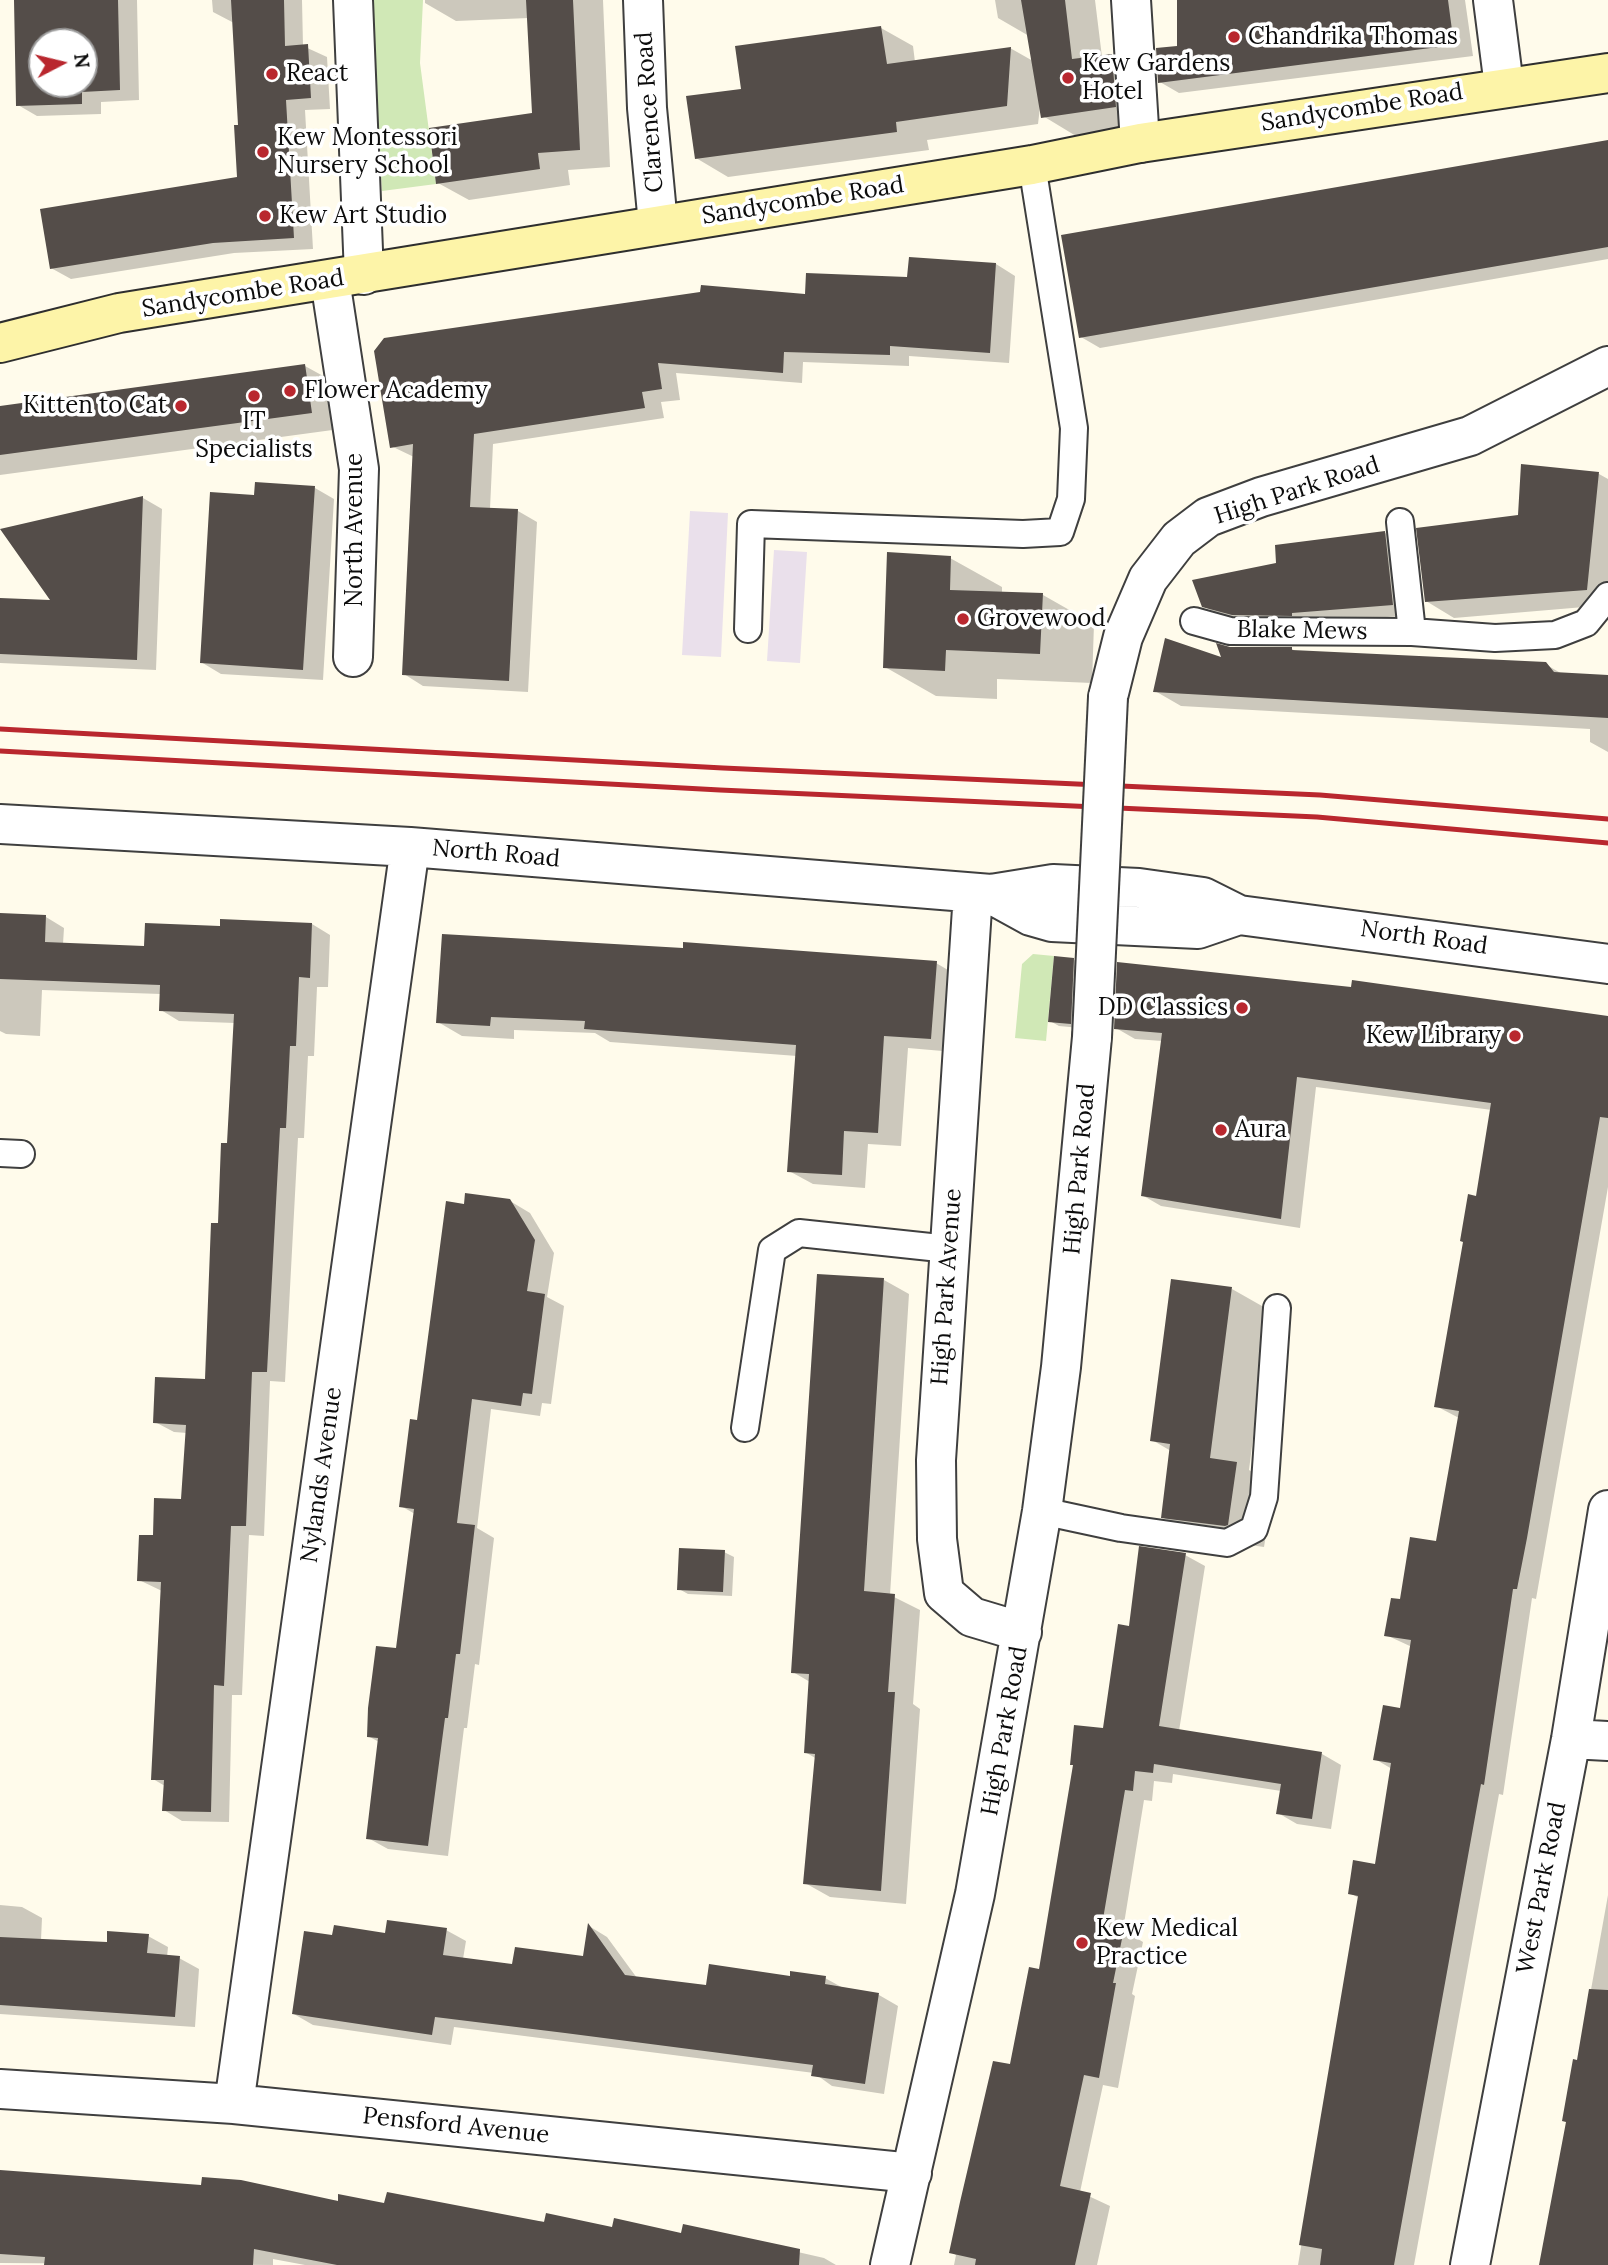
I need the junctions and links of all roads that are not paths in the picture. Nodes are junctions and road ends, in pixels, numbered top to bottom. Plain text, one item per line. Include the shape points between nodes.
1 (353, 0) edge
2 (643, 0) edge
3 (1131, 0) edge
4 (1493, 0) edge
5 (1608, 73) edge
6 (1504, 86) junction
7 (1140, 143) junction
8 (1032, 165) junction
9 (658, 224) junction
10 (347, 277) junction
11 (0, 343) edge
12 (1607, 369) edge
13 (1400, 522) dead end
14 (1608, 596) edge
15 (1194, 621) dead end
16 (748, 629) dead end
17 (1412, 632) junction
18 (353, 657) dead end
19 (0, 824) edge
20 (410, 847) junction
21 (982, 893) junction
22 (1608, 964) edge
23 (949, 1249) junction
24 (1278, 1308) dead end
25 (745, 1428) dead end
26 (1608, 1510) edge
27 (1042, 1511) junction
28 (1022, 1632) junction
29 (1571, 1739) junction
30 (1608, 1741) edge
31 (0, 2089) edge
32 (234, 2104) junction
33 (912, 2173) junction
34 (890, 2265) edge
35 (1470, 2265) edge

1 - 10 street, North Avenue
2 - 9 street, Clarence Road
3 - 7 street
4 - 6 street
5 - 6 main road, Sandycombe Road
6 - 7 main road, Sandycombe Road
7 - 8 main road, Sandycombe Road
8 - 9 main road, Sandycombe Road
8 - 16 lane via 1074,428 1071,499 1060,532 751,524
9 - 10 main road, Sandycombe Road
10 - 11 main road, Sandycombe Road via 119,313
10 - 18 street, North Avenue via 359,469
12 - 27 street, High Park Road, bridge via 1470,436 1208,517 1178,539 1148,579 1123,637 1108,697 1092,1037 1061,1367
13 - 17 lane
14 - 17 lane, Blake Mews via 1586,623 1555,635 1495,638
15 - 17 lane, Blake Mews via 1230,631
19 - 20 street, North Road
20 - 21 street, North Road
20 - 32 street, Nylands Avenue
21 - 22 street, North Road via 1052,922 1198,929 1239,915
21 - 23 street, High Park Avenue
23 - 25 lane via 799,1233 772,1250
23 - 28 street, High Park Avenue via 936,1460 937,1539 944,1593 972,1617
24 - 27 lane via 1264,1497 1254,1529 1227,1543
26 - 29 street, West Park Road
27 - 28 street, High Park Road
28 - 33 street, High Park Road via 975,1894
29 - 30 street
29 - 35 street, West Park Road
31 - 32 street, Pensford Avenue
32 - 33 street, Pensford Avenue
33 - 34 street, High Park Road

